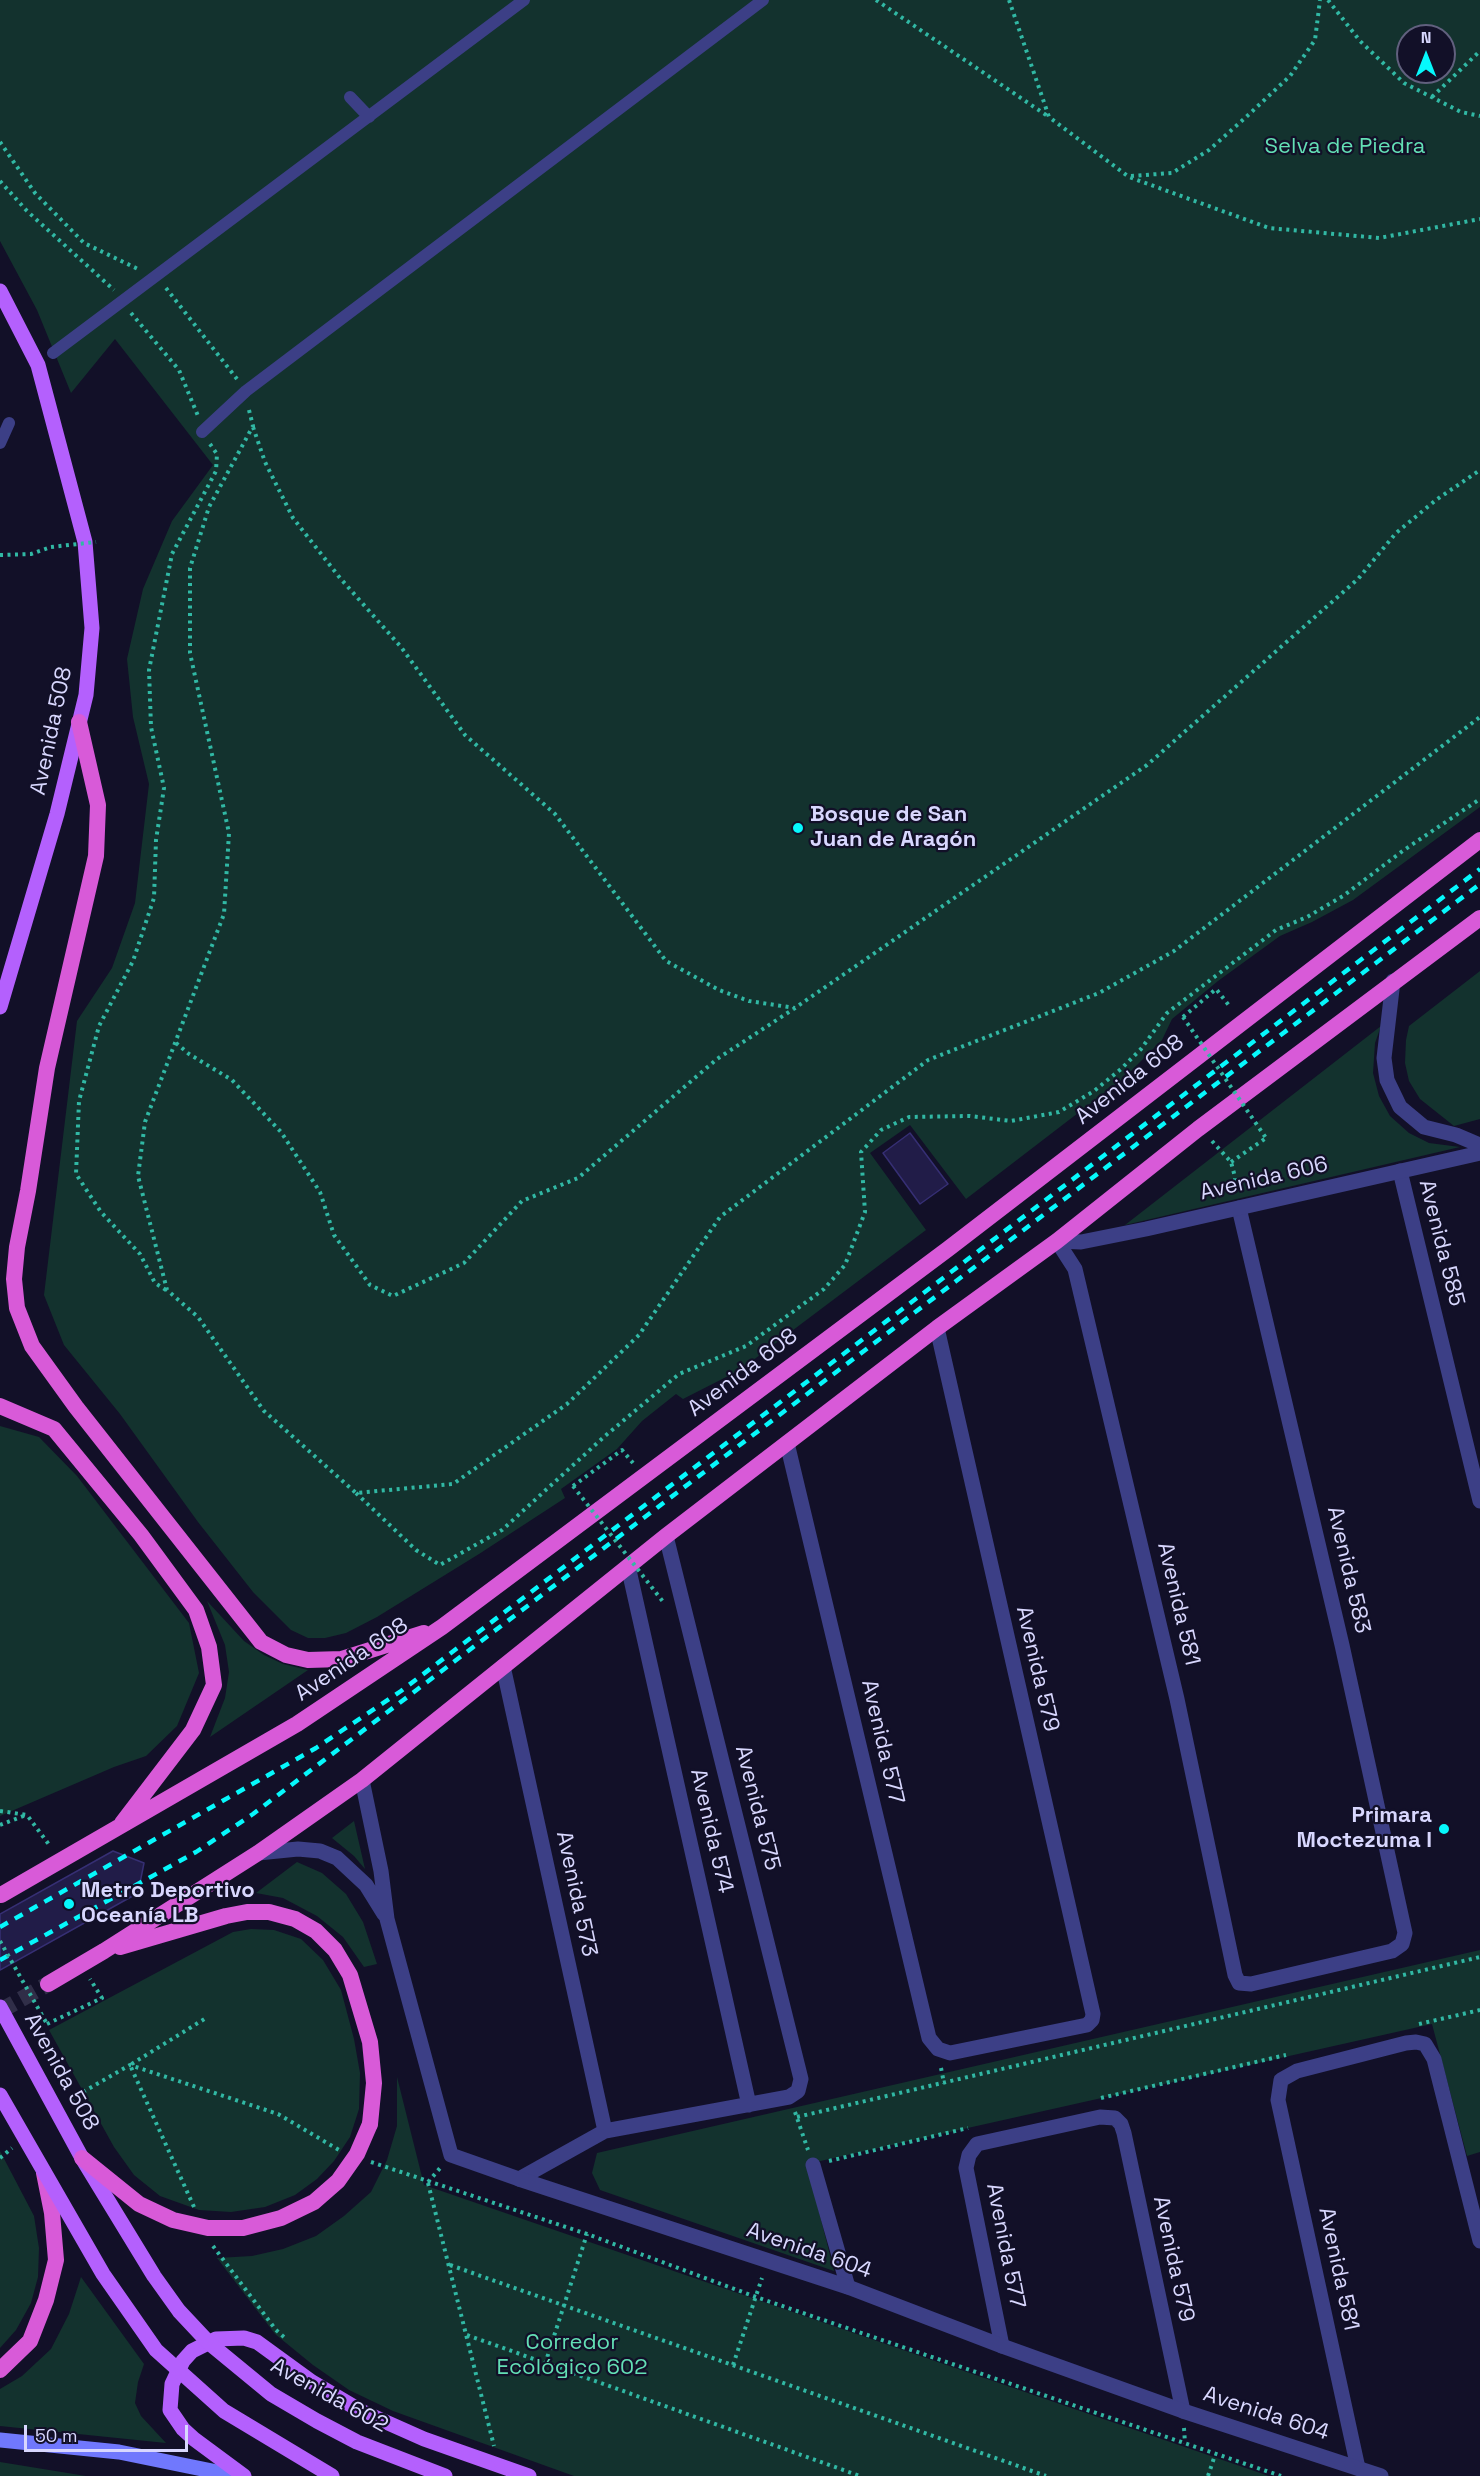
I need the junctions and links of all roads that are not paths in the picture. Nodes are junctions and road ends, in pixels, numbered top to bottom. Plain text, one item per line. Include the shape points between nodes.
1 (524, 0) edge
2 (763, 0) edge
3 (350, 97) dead end
4 (369, 117) junction
5 (0, 291) edge
6 (46, 359) junction
7 (9, 423) dead end
8 (202, 432) road end
9 (0, 443) edge
10 (80, 722) junction
11 (1480, 840) edge
12 (1480, 918) edge
13 (1393, 981) junction
14 (0, 1007) edge
15 (1480, 1145) edge
16 (1480, 1153) edge
17 (1400, 1171) junction
18 (1236, 1209) junction
19 (1057, 1241) junction
20 (937, 1328) junction
21 (0, 1406) edge
22 (787, 1443) junction
23 (1480, 1501) edge
24 (666, 1536) junction
25 (628, 1566) junction
26 (442, 1627) junction
27 (503, 1666) junction
28 (362, 1780) junction
29 (117, 1829) junction
30 (258, 1852) junction
31 (1, 1895) edge
32 (387, 1919) junction
33 (104, 1951) junction
34 (1239, 1983) joint
35 (48, 1984) tunnel mouth
36 (0, 2007) edge
37 (938, 2049) joint
38 (0, 2095) edge
39 (749, 2105) junction
40 (605, 2131) junction
41 (969, 2155) joint
42 (82, 2158) junction
43 (813, 2164) road end
44 (44, 2172) junction
45 (519, 2179) junction
46 (1480, 2241) edge
47 (848, 2287) junction
48 (1002, 2346) junction
49 (0, 2370) edge
50 (1183, 2410) junction
51 (0, 2440) edge
52 (1358, 2468) junction
53 (237, 2476) edge
54 (244, 2476) edge
55 (332, 2476) edge
56 (445, 2476) edge
57 (529, 2476) edge
58 (1381, 2476) edge

1 - 4 lane
2 - 8 lane via 246,391
3 - 4 lane
4 - 6 lane
5 - 6 main road, Avenida 508
6 - 10 main road, Avenida 508 via 85,542 92,628
7 - 9 lane
10 - 14 main road, Avenida 508
10 - 26 highway via 98,805 96,856 47,1068 17,1247 16,1308 32,1346 76,1407 261,1642 308,1660 342,1659
11 - 26 highway, Avenida 608 via 948,1249
12 - 13 highway
13 - 15 street via 1384,1058 1387,1080 1400,1107 1424,1127
13 - 19 highway
16 - 17 street, Avenida 606
17 - 18 street, Avenida 606
17 - 23 street, Avenida 585
18 - 19 street, Avenida 606 via 1081,1242
18 - 34 street, Avenida 583 via 1342,1645 1405,1933 1402,1944 1392,1951 1251,1984
19 - 20 highway
19 - 34 street, Avenida 581 via 1075,1269 1178,1699
20 - 22 highway
20 - 37 street, Avenida 579 via 1092,2020 1087,2025 950,2053
21 - 29 highway via 54,1429 141,1535 196,1611 210,1647 214,1685 193,1730
22 - 24 highway
22 - 37 street, Avenida 577 via 929,2038
24 - 25 highway
24 - 39 street, Avenida 575 via 801,2079 794,2094
25 - 27 highway
25 - 39 street, Avenida 574
26 - 29 highway, Avenida 608 via 297,1725
27 - 28 highway
27 - 40 street, Avenida 573
28 - 30 highway
28 - 32 street, Avenida 604
29 - 31 highway, Avenida 608
30 - 32 street, Avenida 604 via 298,1849 337,1858 366,1885
30 - 33 highway
32 - 45 street, Avenida 604 via 451,2155
33 - 35 highway
33 - 42 highway, bridge via 247,1912 269,1912 295,1919 316,1931 335,1950 350,1975 370,2042 374,2083 370,2124 339,2181 314,2202 281,2218 243,2228 208,2228 172,2220 139,2204
36 - 42 main road, Avenida 508, bridge
38 - 44 main road, bridge
39 - 40 street
40 - 45 street
41 - 48 street, Avenida 577 via 966,2168
41 - 50 street, Avenida 579 via 977,2144 1100,2117 1115,2118 1124,2133
42 - 56 main road, Avenida 602, bridge via 154,2276 209,2343 271,2394 317,2421 357,2442
43 - 47 street
44 - 49 highway via 56,2260 30,2341
44 - 55 main road, bridge via 103,2274 156,2350 224,2411
45 - 47 street, Avenida 604
46 - 52 street, Avenida 581 via 1434,2058 1425,2044 1395,2046 1297,2071 1281,2080 1278,2100
47 - 48 street, Avenida 604
48 - 50 street, Avenida 604
50 - 52 street, Avenida 604
51 - 53 main road via 119,2452
52 - 58 street, Avenida 604
54 - 57 main road via 194,2439 171,2410 171,2384 183,2361 192,2351 216,2339 244,2338 257,2342 361,2411 424,2439

